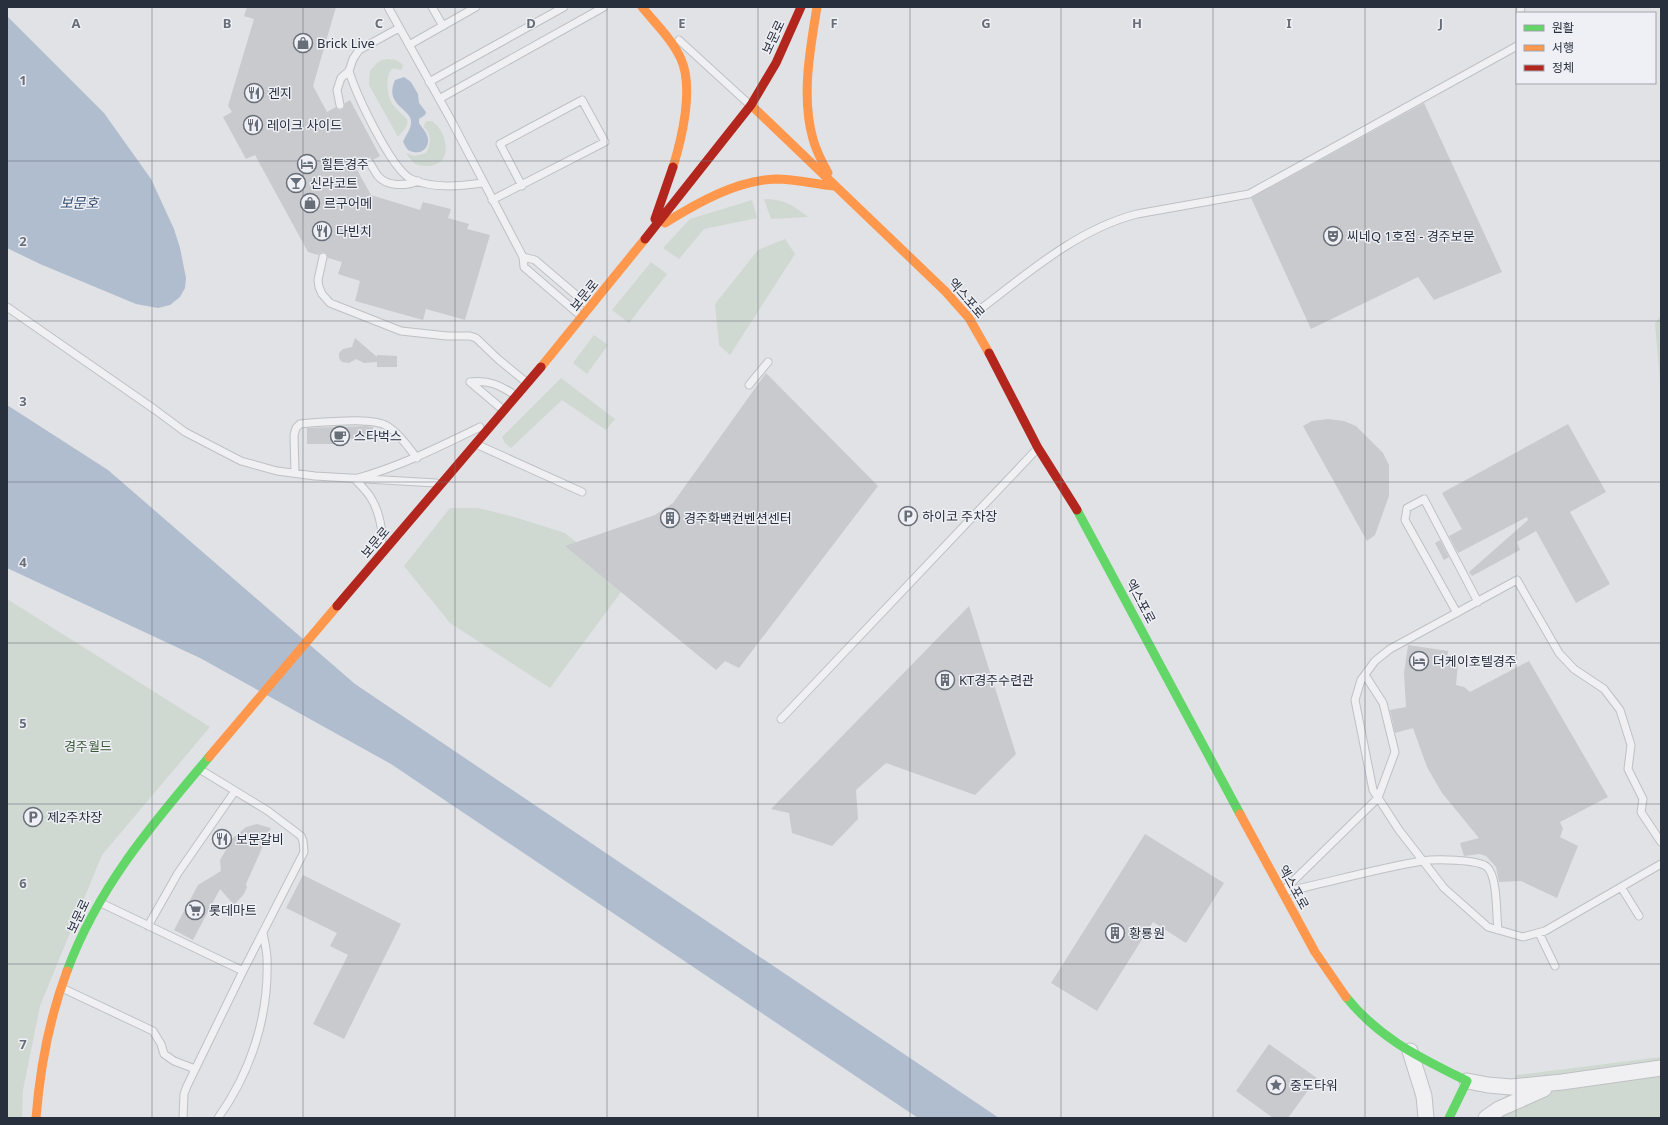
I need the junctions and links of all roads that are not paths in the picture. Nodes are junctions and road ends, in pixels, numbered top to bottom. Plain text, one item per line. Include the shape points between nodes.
1 (388, 7) edge
2 (432, 7) edge
3 (476, 7) edge
4 (564, 7) edge
5 (604, 7) edge
6 (643, 7) edge
7 (800, 7) edge
8 (817, 7) edge
9 (442, 26) junction
10 (400, 28) junction
11 (409, 45) junction
12 (1516, 47) edge
13 (349, 71) junction
14 (429, 82) junction
15 (439, 99) junction
16 (340, 105) dead end
17 (751, 105) junction
18 (369, 162) dead end
19 (418, 181) junction
20 (483, 183) junction
21 (522, 186) junction
22 (834, 186) junction
23 (492, 200) junction
24 (650, 233) junction
25 (323, 257) dead end
26 (523, 257) junction
27 (7, 307) edge
28 (591, 308) junction
29 (583, 317) junction
30 (969, 318) junction
31 (768, 362) dead end
32 (527, 383) junction
33 (749, 384) dead end
34 (516, 396) junction
35 (501, 414) junction
36 (476, 444) junction
37 (1038, 448) junction
38 (417, 458) junction
39 (295, 473) junction
40 (355, 479) junction
41 (442, 484) junction
42 (582, 492) dead end
43 (378, 559) junction
44 (1478, 602) junction
45 (1456, 614) junction
46 (1365, 675) junction
47 (781, 719) dead end
48 (199, 769) junction
49 (235, 791) junction
50 (1378, 798) junction
51 (1661, 842) edge
52 (1423, 861) junction
53 (1661, 864) edge
54 (1621, 887) junction
55 (1282, 892) junction
56 (99, 902) junction
57 (1639, 916) dead end
58 (148, 926) junction
59 (1498, 930) junction
60 (263, 932) junction
61 (1539, 933) junction
62 (1556, 966) dead end
63 (243, 971) junction
64 (60, 987) junction
65 (1410, 1051) junction
66 (1661, 1068) edge
67 (195, 1069) junction
68 (1467, 1081) junction
69 (1562, 1082) junction
70 (36, 1118) edge
71 (183, 1118) edge
72 (218, 1118) edge
73 (1426, 1118) edge
74 (1449, 1118) edge
75 (1486, 1118) edge

1 - 10 lane
2 - 9 lane
3 - 9 lane
4 - 14 lane
5 - 15 lane
6 - 17 lane
6 - 24 main road via 681,59 686,84 686,108 676,156
7 - 17 main road, 보문로 via 776,62
8 - 22 main road via 810,48 809,120 815,147
9 - 11 lane
10 - 11 lane
10 - 13 lane via 359,50
11 - 14 lane
12 - 30 lane via 1250,194 1137,214 1098,228 1071,242
13 - 16 lane via 341,78 337,90
13 - 19 lane via 355,89 396,166 410,178
14 - 15 lane
15 - 20 lane
17 - 22 main road, 엑스포로
17 - 24 main road, 보문로
18 - 19 lane via 379,177 386,181 408,185
19 - 20 lane via 454,187
20 - 23 lane
21 - 21 lane via 605,142 582,100 500,144
21 - 23 lane
22 - 24 main road via 767,180 709,198
22 - 30 main road, 엑스포로
23 - 26 lane
24 - 28 main road, 보문로
25 - 32 lane via 319,287 322,294 336,307 401,331 476,338
26 - 28 lane via 534,260
26 - 29 lane via 524,267
27 - 39 lane via 185,432 241,461
28 - 29 main road, 보문로
29 - 32 main road, 보문로
30 - 37 main road, 엑스포로
31 - 33 lane
32 - 34 main road, 보문로
34 - 35 main road, 보문로
34 - 35 lane via 490,382 470,382
35 - 36 main road, 보문로
35 - 38 lane
36 - 41 main road, 보문로
36 - 42 lane
37 - 47 lane
37 - 55 main road, 엑스포로 via 1070,497
38 - 39 lane via 396,432 381,423 310,422 300,424 296,428
38 - 40 lane via 382,472
39 - 40 lane
40 - 41 lane
40 - 43 lane via 371,498 378,516 382,542
41 - 43 main road, 보문로
43 - 48 main road, 보문로
44 - 45 lane
44 - 45 lane via 1424,499 1407,508 1405,520
44 - 51 lane via 1517,580 1559,653 1574,669 1604,689 1620,710 1631,745 1628,769 1643,799 1641,812
45 - 46 lane via 1390,649 1375,661
46 - 50 lane via 1355,700 1373,790
46 - 50 lane via 1383,703 1395,752
48 - 49 lane
48 - 56 main road, 보문로 via 142,838 118,870
49 - 58 lane via 178,873
49 - 60 lane via 268,811 301,836 303,841 304,852
50 - 52 lane
50 - 55 lane
52 - 55 lane
52 - 59 lane via 1444,888 1488,927
52 - 59 lane via 1470,861 1481,863 1488,868 1493,876
53 - 54 lane
54 - 57 lane
54 - 61 lane
55 - 65 main road, 엑스포로 via 1314,950 1343,994 1364,1018 1388,1038
56 - 58 lane
56 - 64 main road, 보문로 via 90,916
58 - 63 lane
59 - 61 lane via 1523,937
60 - 63 lane
60 - 72 lane via 267,958 259,1033 248,1066
61 - 62 lane
63 - 67 lane
64 - 67 lane via 153,1031 164,1054
64 - 70 main road, 보문로 via 41,1063
65 - 68 main road, 엑스포로
65 - 73 street via 1424,1096
66 - 69 street
67 - 71 lane via 184,1094
68 - 69 street via 1488,1086 1512,1087
68 - 74 main road
69 - 75 street via 1532,1093

